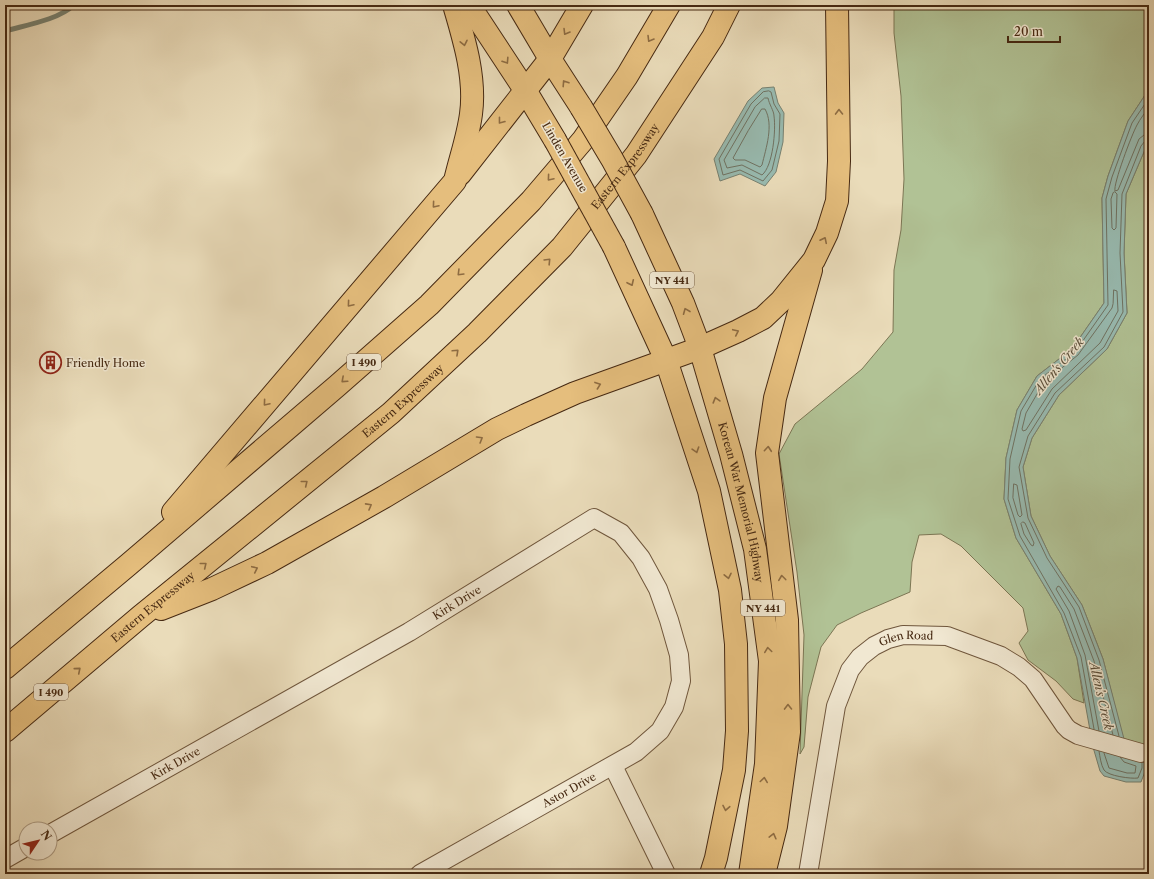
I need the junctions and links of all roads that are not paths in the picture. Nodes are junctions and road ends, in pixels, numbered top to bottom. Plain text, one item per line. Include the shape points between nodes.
1 (454, 5) edge
2 (470, 5) edge
3 (518, 5) edge
4 (582, 5) edge
5 (669, 5) edge
6 (729, 5) edge
7 (837, 5) edge
8 (550, 59) junction
9 (525, 90) junction
10 (455, 181) junction
11 (814, 260) junction
12 (700, 348) junction
13 (666, 360) junction
14 (128, 565) junction
15 (141, 616) junction
16 (5, 668) edge
17 (5, 731) edge
18 (1136, 751) dead end
19 (613, 766) junction
20 (58, 829) edge
21 (18, 852) edge
22 (5, 859) edge
23 (420, 874) edge
24 (666, 874) edge
25 (712, 874) edge
26 (750, 874) edge
27 (764, 874) edge
28 (808, 874) edge

1 -> 10 main road via 469,66 472,91 471,114
2 -> 9 main road, Linden Avenue / NY 441
3 - 8 main road, NY 441
4 -> 8 main road
5 -> 14 main road, I 490 via 627,76 582,140 531,201 429,305
15 -> 6 main road, Eastern Expressway / I 490 via 391,413 477,333 562,247 636,155 713,37
11 -> 7 main road via 827,233 837,201
8 - 9 main road
12 -> 8 main road, NY 441, bridge via 642,214 581,106
9 -> 10 main road
9 -> 13 main road, Linden Avenue / NY 441, bridge via 614,247
10 -> 14 main road
12 -> 11 main road via 763,318 781,301
27 -> 11 main road via 776,826 789,732 787,620 767,453 775,398
12 - 13 main road
26 -> 12 main road, Korean War Memorial Highway / NY 441 via 766,764 770,662 755,549
15 -> 13 main road via 212,589 267,563 497,429 575,393
13 -> 25 main road, NY 441 via 709,491 730,590 736,644 737,731 734,770
14 - 16 main road, I 490
17 -> 15 main road, Eastern Expressway / I 490
18 - 28 street, Glen Road via 1078,735 1069,730 1033,679 1001,656 947,636 903,635 888,639 860,657 850,670 836,706
19 - 20 street, Kirk Drive via 636,752 660,731 674,707 681,681 679,655 658,588 641,558 620,533 594,518 409,632
19 - 23 street, Astor Drive
19 - 24 street
21 - 22 street

